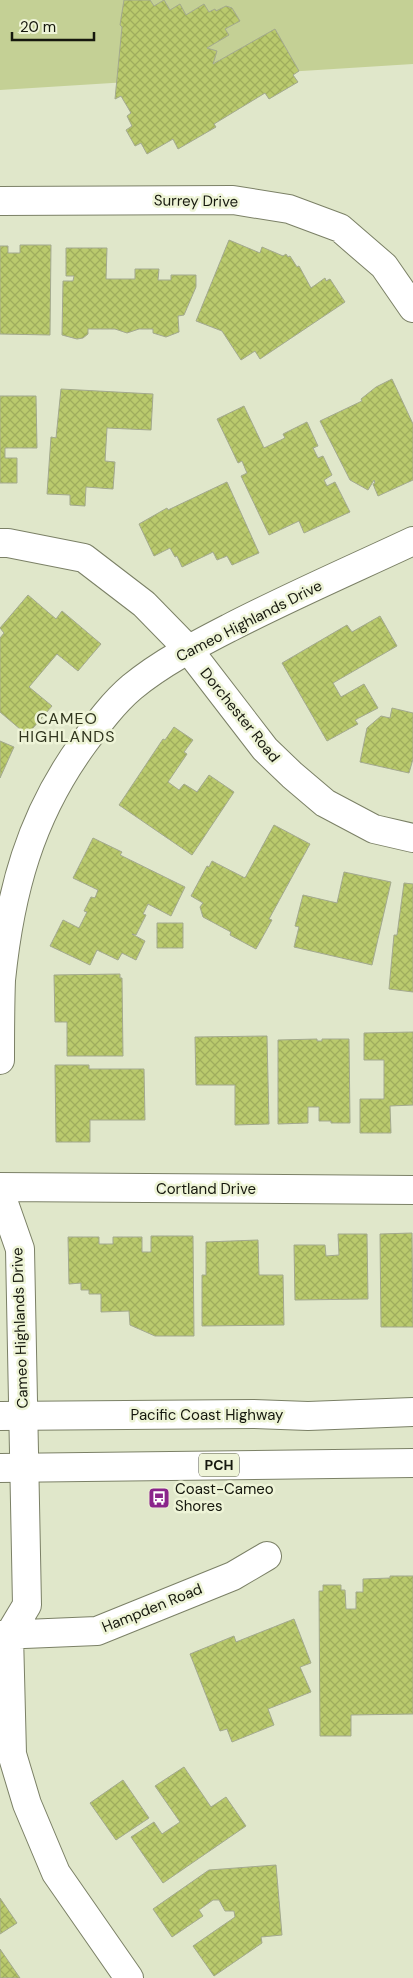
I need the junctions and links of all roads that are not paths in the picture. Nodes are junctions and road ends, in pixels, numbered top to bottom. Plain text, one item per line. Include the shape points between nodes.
1 (0, 201) edge
2 (413, 308) edge
3 (413, 541) edge
4 (0, 543) edge
5 (188, 649) junction
6 (413, 838) edge
7 (7, 892) edge
8 (0, 1060) edge
9 (0, 1188) edge
10 (413, 1190) edge
11 (0, 1192) edge
12 (413, 1412) edge
13 (12, 1416) edge
14 (413, 1462) edge
15 (12, 1468) edge
16 (267, 1556) dead end
17 (3, 1631) edge
18 (129, 1978) edge

1 - 2 main road, Surrey Drive via 233,200 289,209 340,228 384,266
3 - 5 main road, Cameo Highlands Drive
4 - 5 main road, Dorchester Road via 84,558 144,604
5 - 6 main road, Dorchester Road via 265,748 292,776 325,802 374,829
5 - 7 main road, Cameo Highlands Drive via 132,688 98,724 67,766 38,820
7 - 8 main road, Cameo Highlands Drive
9 - 10 main road, Cortland Drive
11 - 13 main road, Cameo Highlands Drive via 20,1249
12 - 13 main road, Pacific Coast Highway via 308,1416
13 - 15 main road, Cameo Highlands Drive
14 - 15 main road, PCH
15 - 17 main road, Cameo Highlands Drive via 27,1605
16 - 17 main road, Hampden Road via 233,1576 97,1631
17 - 18 main road via 12,1754 27,1804 56,1873

